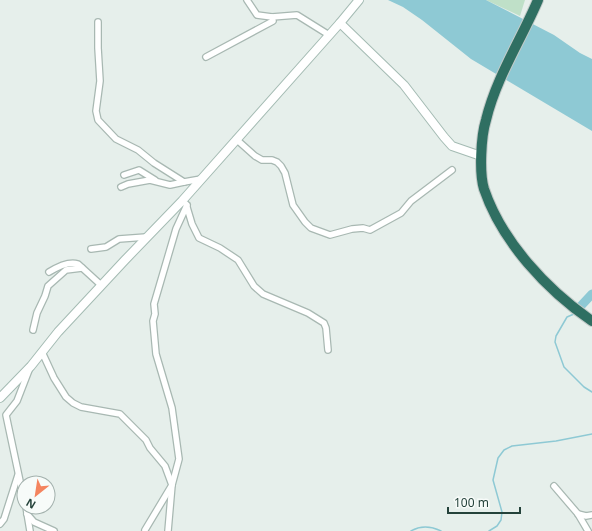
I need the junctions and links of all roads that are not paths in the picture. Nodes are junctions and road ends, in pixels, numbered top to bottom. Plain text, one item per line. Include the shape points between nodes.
1 (246, 0) edge
2 (359, 0) edge
3 (537, 1) edge
4 (272, 17) junction
5 (98, 22) dead end
6 (340, 23) junction
7 (329, 35) junction
8 (206, 57) dead end
9 (236, 140) junction
10 (481, 156) junction
11 (452, 170) dead end
12 (124, 175) dead end
13 (201, 179) junction
14 (157, 181) junction
15 (184, 182) junction
16 (121, 187) dead end
17 (184, 203) junction
18 (146, 237) junction
19 (91, 249) dead end
20 (82, 268) junction
21 (48, 272) dead end
22 (101, 285) junction
23 (592, 321) edge
24 (33, 330) dead end
25 (328, 350) dead end
26 (42, 352) junction
27 (31, 366) junction
28 (0, 398) edge
29 (18, 474) joint
30 (172, 485) junction
31 (554, 486) dead end
32 (578, 514) junction
33 (27, 515) edge
34 (28, 515) edge
35 (592, 515) edge
36 (0, 524) edge
37 (145, 530) edge
38 (30, 531) edge
39 (54, 531) edge
40 (168, 531) edge
41 (588, 531) edge

1 - 4 street via 257,15
2 - 6 main road
3 - 10 highway via 497,86 485,120
4 - 7 street via 296,15
4 - 8 street via 273,21
5 - 15 street via 98,120 116,139 138,150
6 - 7 main road
6 - 10 main road via 404,85 452,146
7 - 9 main road
9 - 11 street via 255,156 262,160 272,160 281,166 293,205 305,222 312,228 330,235 352,229 370,230 387,222
9 - 13 main road
10 - 23 highway via 484,188 508,236 536,272
12 - 14 street via 139,170
13 - 15 street
13 - 17 main road
14 - 15 street via 170,185
14 - 16 street via 139,181
17 - 18 main road
17 - 25 street via 198,238 238,260 254,286 263,294 308,313 324,323
17 - 30 street via 154,304 153,321 156,354 172,408 179,459
18 - 19 street via 119,239 106,247
18 - 22 main road
20 - 21 street via 71,263
20 - 22 street
20 - 24 street via 66,270 48,286 37,312
22 - 26 main road
26 - 27 main road
26 - 30 street via 66,397 81,407 120,414 146,440 165,466
27 - 28 main road
27 - 29 street via 17,401 6,415
29 - 36 street via 4,519
30 - 37 street
30 - 40 street
31 - 32 street
32 - 35 street
32 - 41 street
33 - 38 street
34 - 39 street via 34,522

